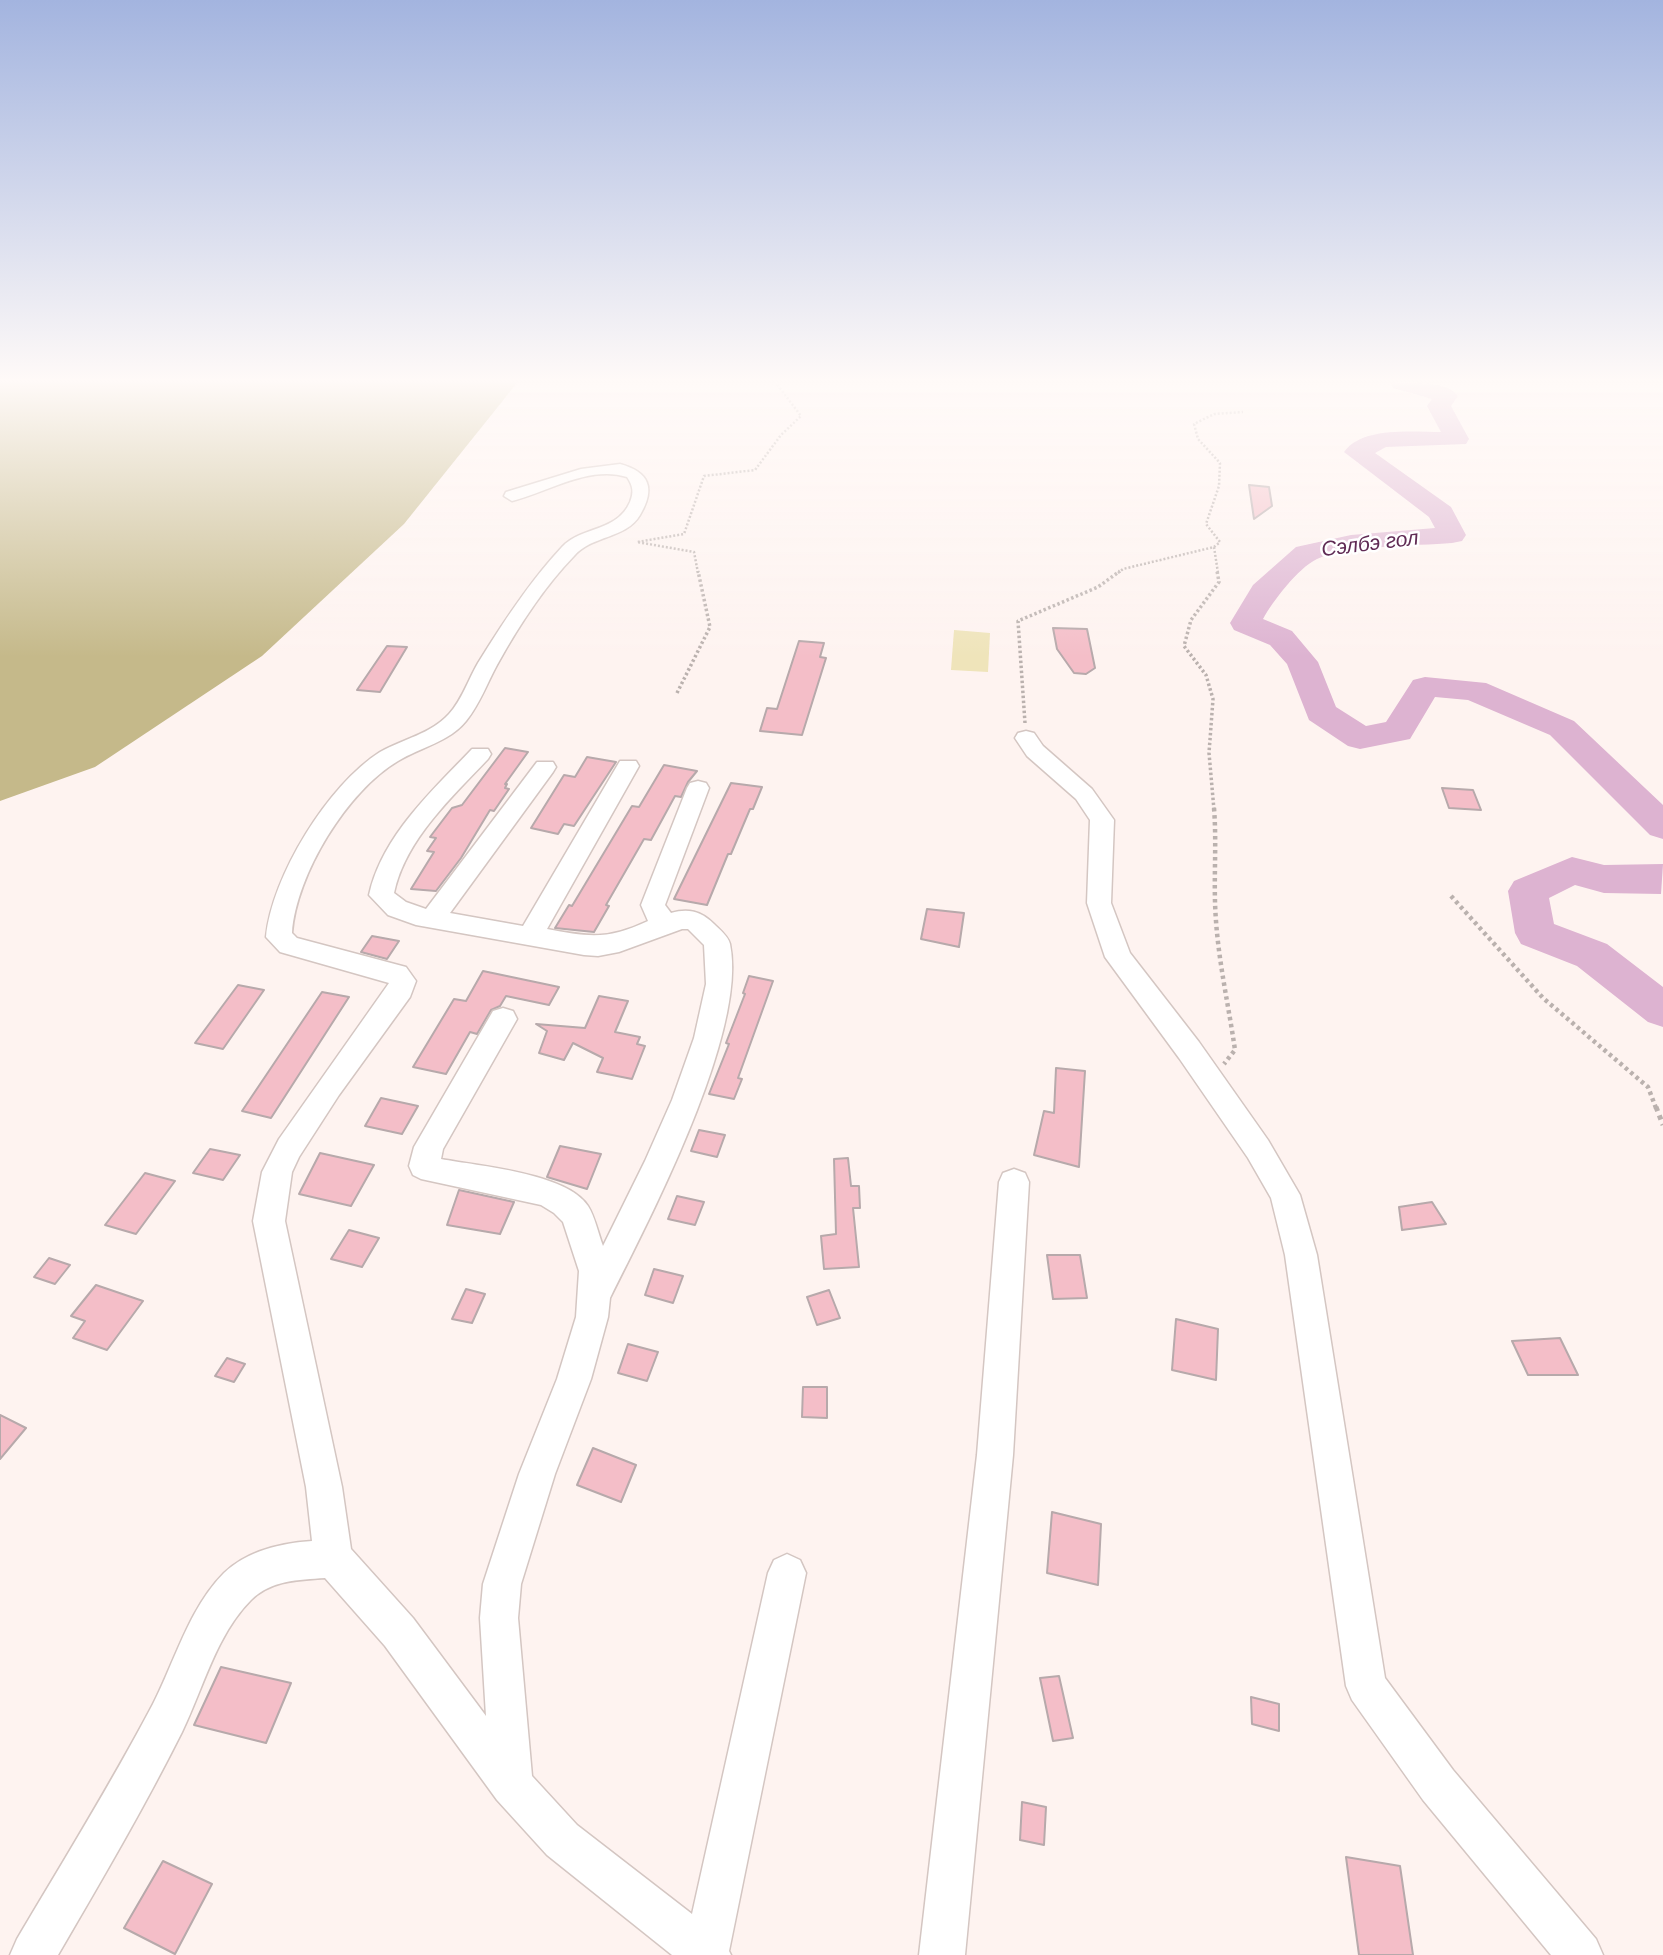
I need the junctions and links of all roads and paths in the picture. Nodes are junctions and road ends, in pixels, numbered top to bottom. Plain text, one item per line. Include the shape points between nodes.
1 (581, 474) edge
2 (634, 474) edge
3 (719, 474) edge
4 (1219, 474) edge
5 (512, 496) dead end
6 (1214, 547) junction
7 (677, 693) dead end
8 (1026, 738) joint
9 (480, 754) dead end
10 (628, 766) dead end
11 (545, 767) dead end
12 (698, 788) dead end
13 (1451, 896) dead end
14 (433, 918) junction
15 (665, 923) junction
16 (530, 936) junction
17 (503, 1018) dead end
18 (1211, 1081) junction
19 (1663, 1125) edge
20 (1014, 1182) dead end
21 (593, 1296) junction
22 (333, 1558) junction
23 (787, 1573) dead end
24 (512, 1785) junction
25 (707, 1954) edge
26 (33, 1955) edge
27 (942, 1955) edge
28 (1580, 1955) edge

1 - 5 street
2 - 22 street via 640,495 631,519 576,542 518,619 452,724 381,762 346,799 306,858 279,925 279,937 289,945 397,974 403,981 289,1148 272,1196 270,1221 321,1473
3 - 7 path via 704,476 684,534 637,542 694,552 710,626
4 - 6 path via 1206,523 1220,542
6 - 8 path via 1123,569 1098,587 1018,621
6 - 18 path via 1219,582 1191,620 1184,646 1206,675 1213,699 1209,753 1217,841 1213,874 1216,925 1235,1050
8 - 18 street via 1084,794 1102,820 1099,903 1118,957
9 - 14 street via 430,808 388,869 382,886 381,895 389,905
10 - 16 street
11 - 14 street
12 - 15 street via 653,905
13 - 19 path via 1543,998 1648,1087
14 - 16 street
15 - 16 street via 603,946
15 - 21 street via 701,922 712,932 722,972 698,1070
17 - 21 street via 429,1147 424,1166 547,1193 565,1203 576,1214 594,1271
18 - 28 street via 1284,1195 1301,1255 1366,1686 1438,1785
20 - 27 street via 995,1455
21 - 24 street via 592,1317 573,1379 502,1584 499,1618
22 - 24 street via 399,1632
22 - 26 street via 282,1562 255,1573 236,1588 215,1618 167,1717
23 - 25 street
24 - 25 street via 562,1840

